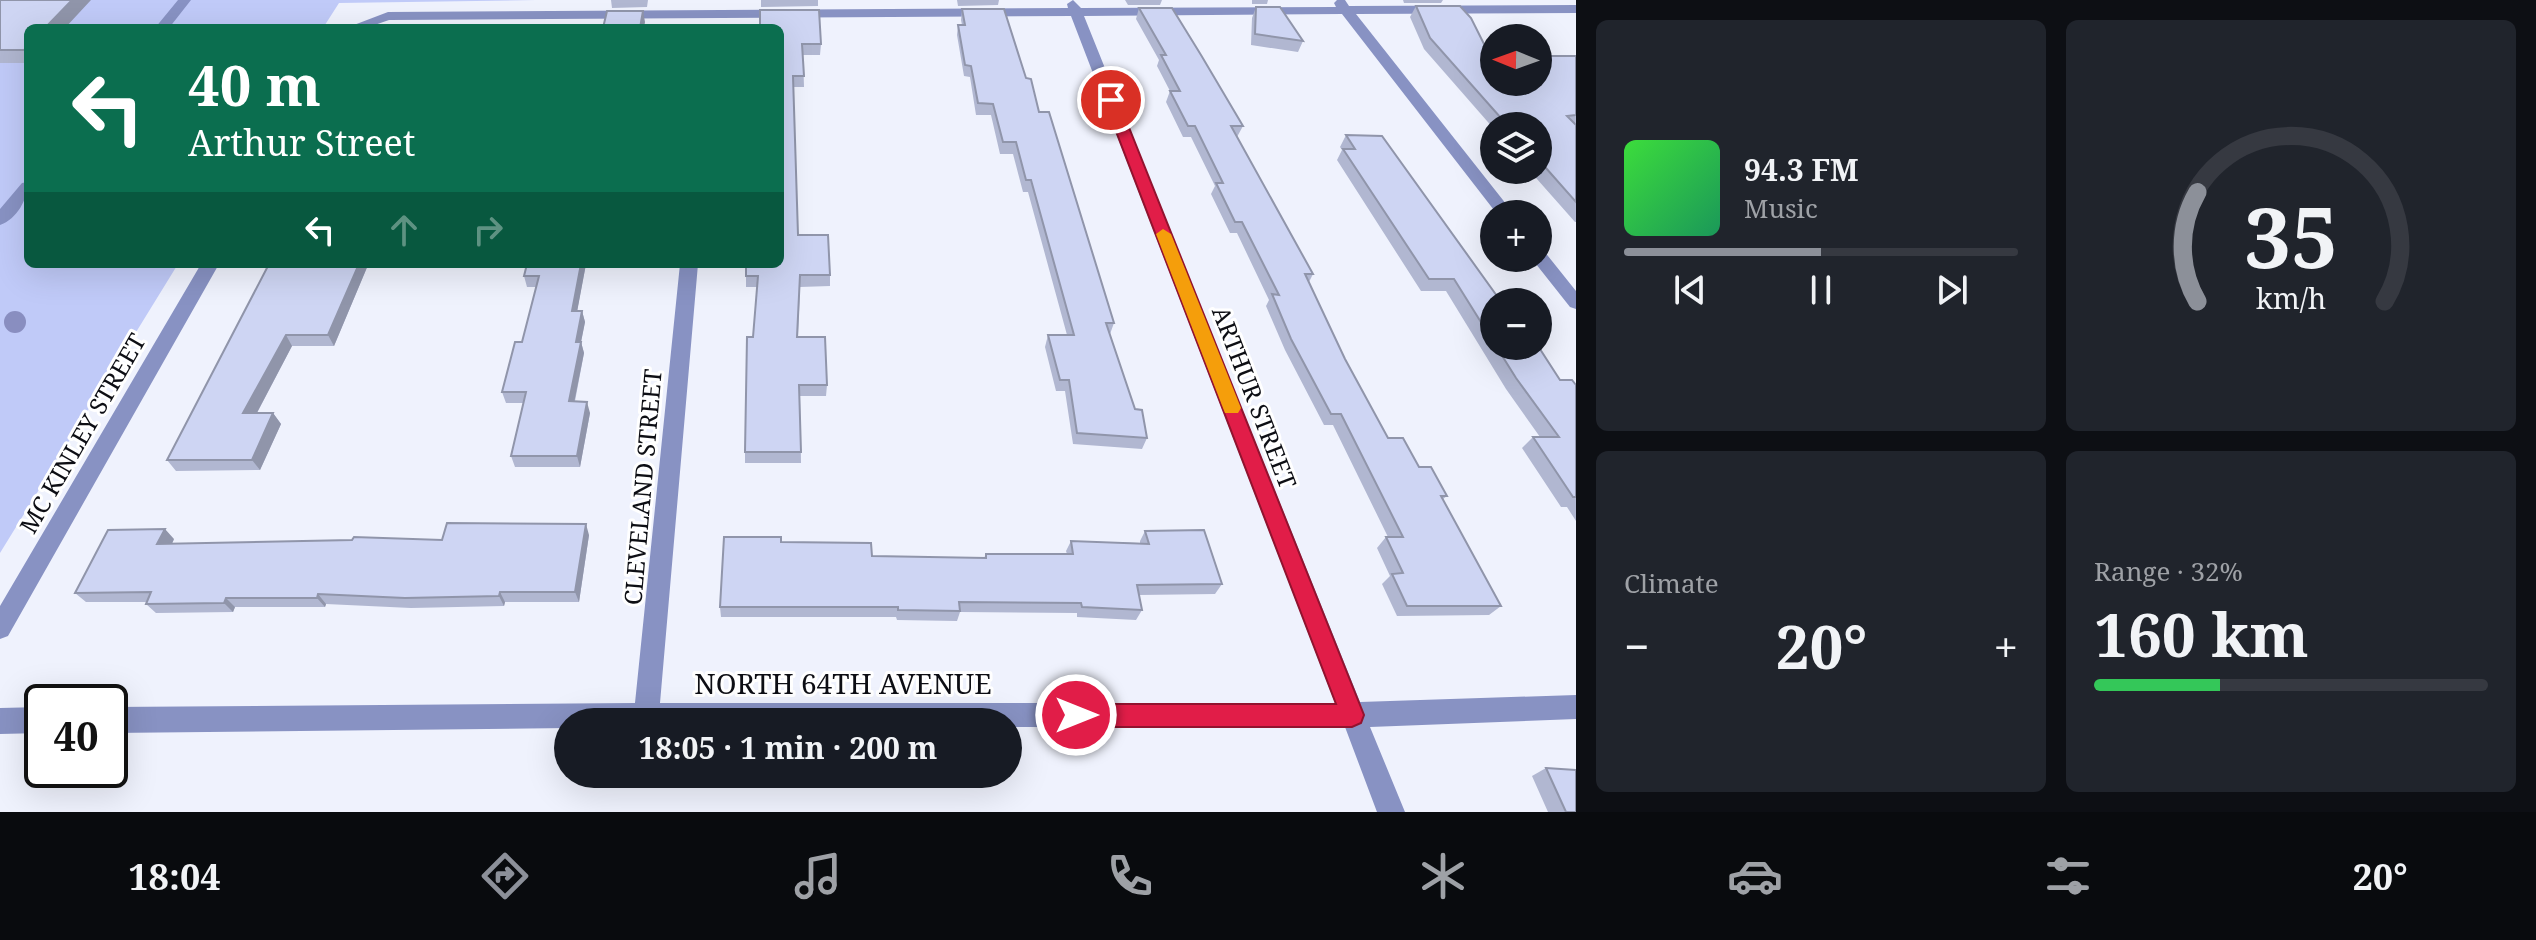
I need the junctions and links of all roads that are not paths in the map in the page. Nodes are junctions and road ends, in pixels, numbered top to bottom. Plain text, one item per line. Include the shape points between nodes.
1 (185, 0) edge
2 (1342, 5) edge
3 (712, 6) edge
4 (1074, 6) edge
5 (1576, 9) edge
6 (165, 24) edge
7 (365, 24) edge
8 (24, 192) edge
9 (1495, 200) edge
10 (0, 220) edge
11 (208, 268) edge
12 (689, 268) edge
13 (1551, 272) edge
14 (1576, 303) edge
15 (0, 628) edge
16 (1576, 707) edge
17 (647, 708) edge
18 (1022, 715) edge
19 (1352, 715) junction
20 (554, 716) edge
21 (24, 720) edge
22 (128, 720) edge
23 (0, 721) edge
24 (1391, 812) edge

1 - 6 street
2 - 4 street
2 - 5 street
2 - 9 street
3 - 4 street
3 - 7 street via 388,16
4 - 19 street, ARTHUR STREET
8 - 10 street
11 - 15 street, MC KINLEY STREET
12 - 17 street, CLEVELAND STREET
13 - 14 street
16 - 19 street, NORTH 64TH AVENUE
18 - 19 street, NORTH 64TH AVENUE
19 - 24 street, ARTHUR STREET
20 - 22 street, NORTH 64TH AVENUE
21 - 23 street

